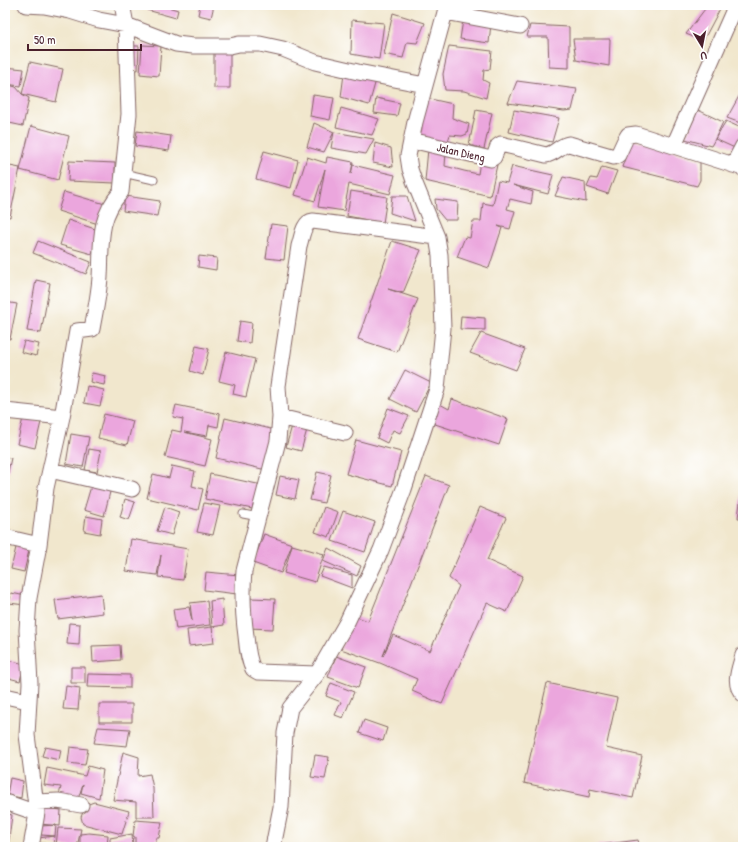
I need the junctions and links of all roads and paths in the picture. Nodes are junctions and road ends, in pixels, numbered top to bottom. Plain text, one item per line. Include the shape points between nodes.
1 (26, 5) edge
2 (124, 5) edge
3 (736, 5) edge
4 (446, 8) edge
5 (126, 25) junction
6 (520, 26) dead end
7 (425, 85) junction
8 (411, 140) junction
9 (674, 145) junction
10 (743, 146) edge
11 (738, 166) edge
12 (123, 174) junction
13 (154, 180) dead end
14 (437, 237) junction
15 (5, 411) edge
16 (280, 416) junction
17 (62, 417) junction
18 (345, 433) dead end
19 (50, 470) junction
20 (132, 489) dead end
21 (244, 514) dead end
22 (259, 518) junction
23 (5, 537) edge
24 (39, 545) junction
25 (743, 655) edge
26 (317, 674) junction
27 (743, 694) edge
28 (5, 696) edge
29 (28, 701) junction
30 (5, 802) edge
31 (82, 805) dead end
32 (37, 808) junction
33 (31, 847) edge
34 (273, 847) edge

1 - 5 street via 70,11
2 - 5 street
3 - 9 street
4 - 6 street
4 - 7 street
5 - 7 street via 176,44 260,44 283,49 322,64
5 - 12 street via 129,114
7 - 8 street
8 - 9 street, Jalan Dieng via 491,159 501,144 546,155 569,144 614,157 618,155 628,135 633,134
8 - 14 street via 408,156 410,169
9 - 11 street
10 - 11 street
12 - 13 lane
12 - 17 street via 121,192 108,211 102,231 100,278 92,329 76,331
14 - 16 street via 313,221 307,223 299,246 294,274 278,386
14 - 26 street via 443,328 437,389 381,550 348,622
15 - 17 street
16 - 18 street
16 - 22 street via 278,441
17 - 19 street
19 - 20 street
19 - 24 street
21 - 22 lane
22 - 26 street via 244,571 242,592 248,657 253,669 258,672
23 - 24 street
24 - 29 street via 27,630 30,683
25 - 27 street via 737,682
26 - 34 street via 290,708 285,733 280,807
28 - 29 street
29 - 32 street via 27,735
30 - 32 street
31 - 32 street via 58,801
32 - 33 street

